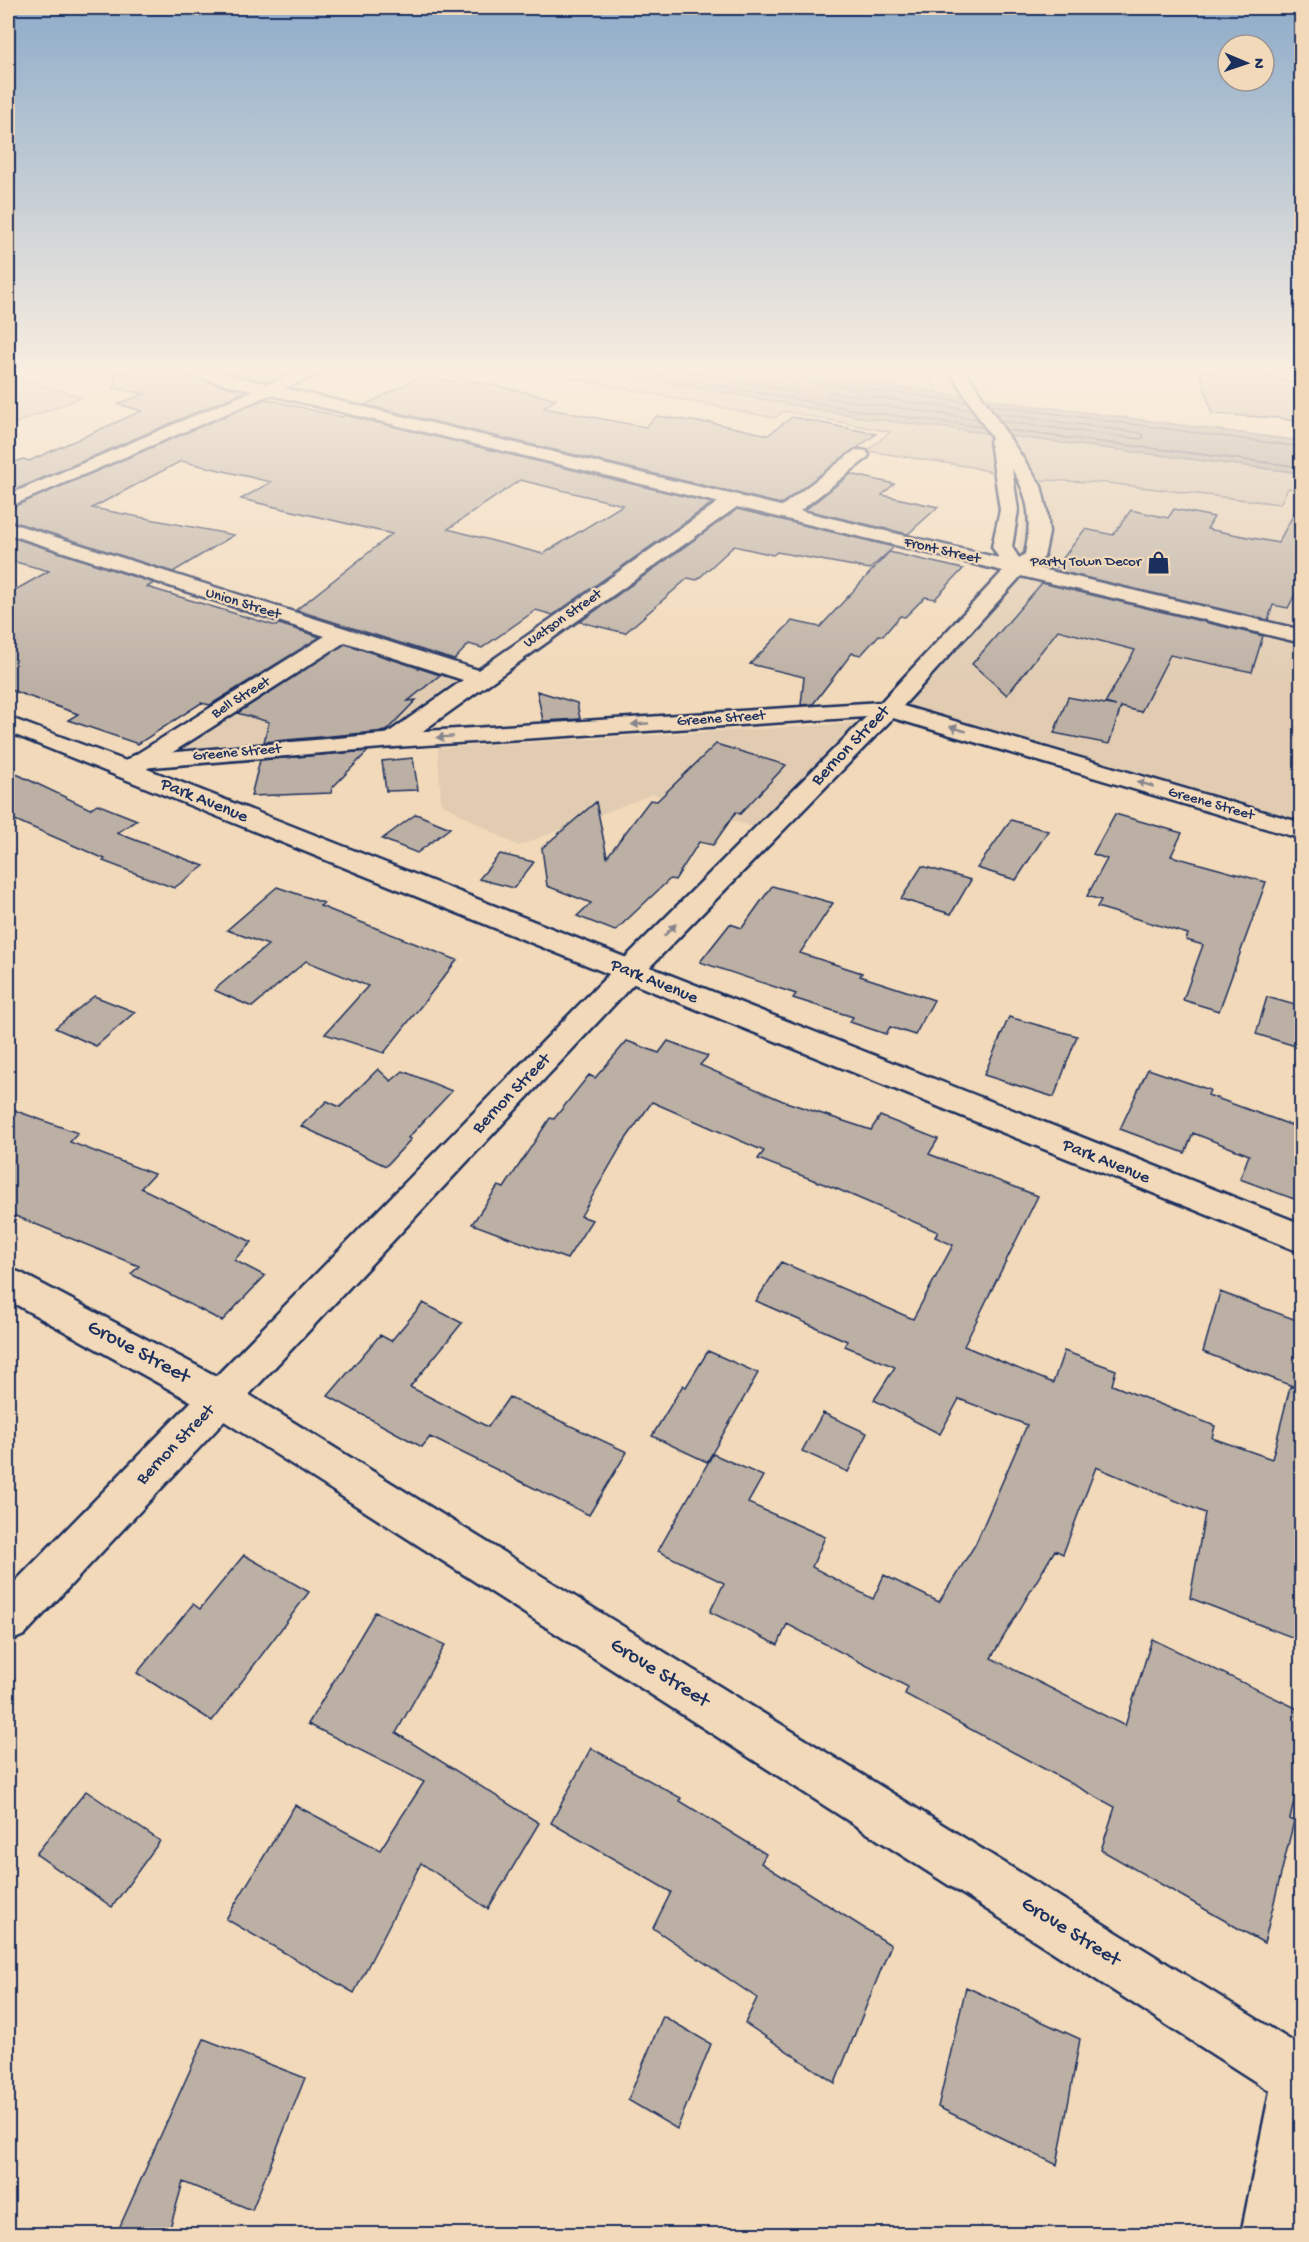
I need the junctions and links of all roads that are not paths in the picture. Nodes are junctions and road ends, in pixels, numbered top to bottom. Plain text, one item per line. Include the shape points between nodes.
1 (67, 477) edge
2 (637, 477) edge
3 (832, 477) edge
4 (1003, 477) edge
5 (1027, 477) edge
6 (734, 500) junction
7 (8, 502) edge
8 (785, 513) junction
9 (8, 528) edge
10 (1016, 569) junction
11 (342, 634) junction
12 (1302, 637) edge
13 (479, 678) junction
14 (888, 709) junction
15 (8, 724) edge
16 (394, 740) junction
17 (134, 766) junction
18 (1302, 831) edge
19 (628, 972) junction
20 (1302, 1239) edge
21 (8, 1283) edge
22 (221, 1398) junction
23 (8, 1620) edge
24 (1301, 2075) edge
25 (1270, 2235) edge

1 - 7 street
2 - 6 street, Front Street
3 - 8 street
4 - 10 street, Bernon Street via 1009,510 1002,548
5 - 10 street, Bernon Street via 1036,503 1038,533 1034,557
6 - 8 street, Front Street
6 - 13 street, Watson Street
8 - 10 street, Front Street
9 - 11 street, Union Street
10 - 12 street, Front Street
10 - 14 street, Bernon Street
11 - 13 street, Union Street
11 - 17 street, Bell Street
13 - 16 street, Watson Street
14 -> 16 street, Greene Street
18 -> 14 street, Greene Street
19 -> 14 street, Bernon Street
15 - 17 street, Park Avenue
16 - 17 street, Greene Street
17 - 19 street, Park Avenue
19 - 20 street, Park Avenue
19 - 22 street, Bernon Street
21 - 22 street, Grove Street
22 - 23 street, Bernon Street
22 - 24 street, Grove Street
24 - 25 street

